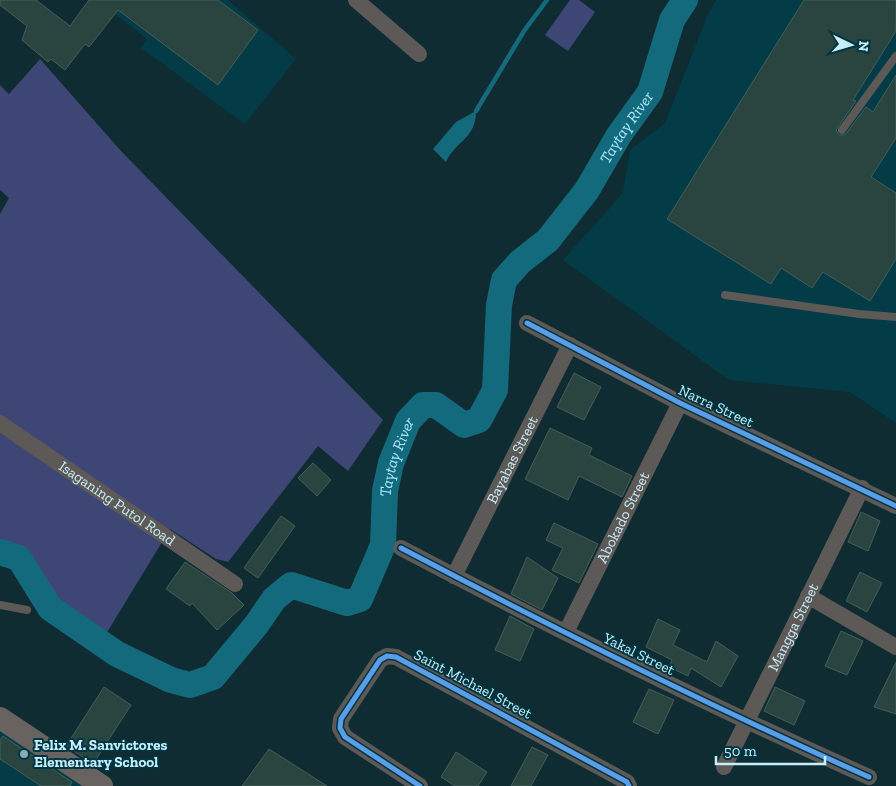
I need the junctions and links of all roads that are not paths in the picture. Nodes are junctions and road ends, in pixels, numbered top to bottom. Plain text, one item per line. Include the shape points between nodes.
1 (356, 0) edge
2 (419, 54) dead end
3 (896, 56) edge
4 (842, 130) dead end
5 (725, 295) dead end
6 (896, 317) edge
7 (527, 323) dead end
8 (570, 344) junction
9 (680, 403) junction
10 (0, 423) edge
11 (862, 488) junction
12 (896, 506) edge
13 (401, 548) dead end
14 (454, 576) junction
15 (235, 584) dead end
16 (808, 596) junction
17 (0, 604) edge
18 (27, 610) dead end
19 (566, 632) junction
20 (896, 647) edge
21 (0, 718) edge
22 (746, 722) junction
23 (724, 767) dead end
24 (869, 777) dead end
25 (102, 786) edge
26 (420, 786) edge
27 (629, 786) edge

1 - 2 street
3 - 4 lane
5 - 6 lane
7 - 8 street, Narra Street
8 - 9 street, Narra Street
8 - 14 street, Bayabas Street
9 - 11 street, Narra Street
9 - 19 street, Abokado Street
10 - 15 street, Isaganing Putol Road
11 - 12 street, Narra Street
11 - 16 street, Mangga Street
13 - 14 street, Yakal Street
14 - 19 street, Yakal Street
16 - 20 street
16 - 22 street, Mangga Street
17 - 18 lane
19 - 22 street, Yakal Street
21 - 25 street
22 - 23 street, Mangga Street
22 - 24 street, Yakal Street
26 - 27 street, Saint Michael Street via 345,737 340,728 341,719 380,660 387,656 413,667 627,782

